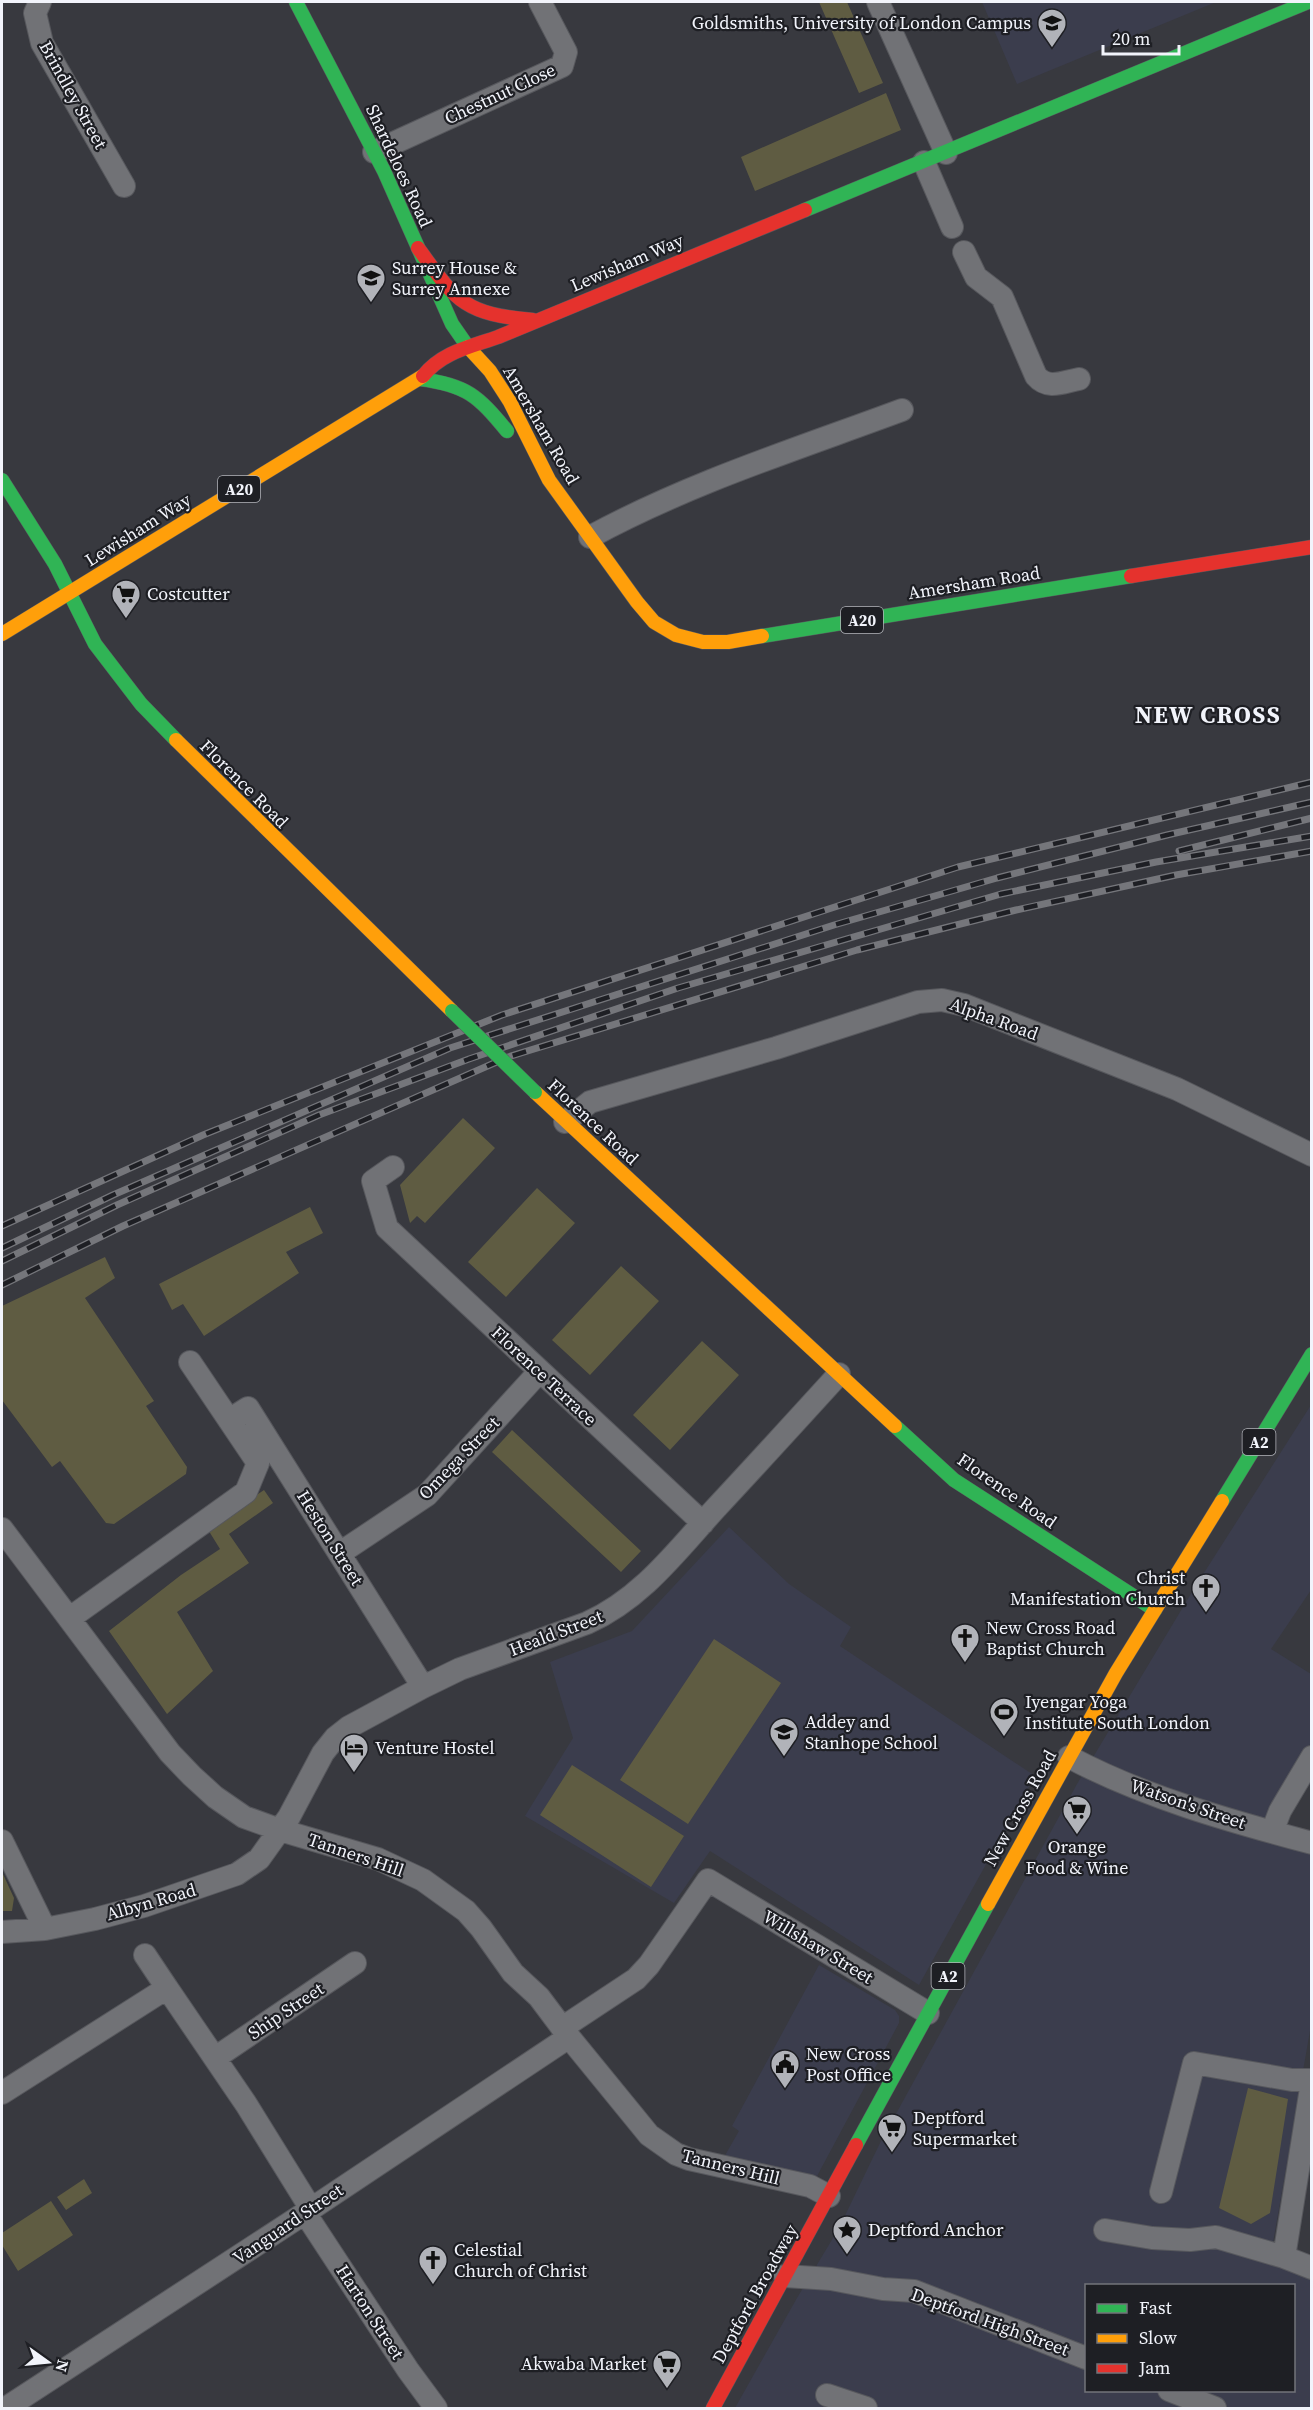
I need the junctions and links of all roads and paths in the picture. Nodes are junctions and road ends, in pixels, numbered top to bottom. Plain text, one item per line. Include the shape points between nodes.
1 (40, 2) edge
2 (296, 2) edge
3 (540, 2) edge
4 (878, 2) edge
5 (1308, 2) edge
6 (374, 152) junction
7 (946, 153) junction
8 (924, 162) junction
9 (124, 186) dead end
10 (952, 227) dead end
11 (418, 248) junction
12 (964, 252) dead end
13 (536, 320) junction
14 (468, 347) junction
15 (1079, 378) dead end
16 (420, 379) junction
17 (902, 410) dead end
18 (2, 480) edge
19 (549, 480) junction
20 (590, 537) junction
21 (1311, 547) edge
22 (69, 594) junction
23 (2, 634) edge
24 (565, 1122) junction
25 (1311, 1155) edge
26 (393, 1167) dead end
27 (1311, 1354) edge
28 (190, 1362) dead end
29 (539, 1372) junction
30 (839, 1374) junction
31 (229, 1420) junction
32 (703, 1523) junction
33 (2, 1528) edge
34 (340, 1553) junction
35 (1155, 1610) junction
36 (70, 1618) junction
37 (423, 1687) junction
38 (1069, 1757) junction
39 (1311, 1757) edge
40 (280, 1830) junction
41 (1272, 1832) junction
42 (2, 1841) edge
43 (1311, 1843) edge
44 (708, 1880) joint
45 (45, 1929) junction
46 (2, 1932) edge
47 (146, 1955) dead end
48 (355, 1963) dead end
49 (167, 1988) junction
50 (927, 2013) junction
51 (565, 2032) junction
52 (215, 2058) junction
53 (1311, 2081) edge
54 (2, 2093) edge
55 (1161, 2192) dead end
56 (829, 2196) junction
57 (308, 2211) junction
58 (1105, 2230) dead end
59 (1284, 2257) junction
60 (1311, 2268) edge
61 (785, 2276) junction
62 (1085, 2358) edge
63 (1172, 2392) edge
64 (827, 2395) dead end
65 (6, 2409) edge
66 (436, 2409) edge
67 (713, 2409) edge
68 (866, 2409) edge
69 (1215, 2409) edge

1 - 9 street, Brindley Street via 35,13 42,43
2 - 6 main road, Shardeloes Road
3 - 6 street, Chestnut Close via 566,52 562,66
4 - 7 street
5 - 7 main road, Lewisham Way / A20
6 - 11 main road, Shardeloes Road
7 - 8 main road, Lewisham Way / A20
8 - 10 street
8 - 13 main road, Lewisham Way / A20
11 - 13 main road via 452,293 469,308 494,316
11 - 14 main road, Shardeloes Road via 452,324
12 - 15 street via 976,277 1002,297 1036,376 1048,385
13 - 14 main road, Lewisham Way / A20
14 - 16 main road, Lewisham Way / A20 via 433,363
14 - 19 main road, Amersham Road / A20 via 510,402
16 - 19 main road via 464,387 481,399
16 - 22 main road, Lewisham Way / A20
17 - 20 street via 707,482 638,511
18 - 22 main road, Florence Road via 55,564
19 - 20 main road, Amersham Road / A20
20 - 21 main road, Amersham Road / A20 via 654,622 676,635 703,642 728,642
22 - 23 main road, Lewisham Way / A20
22 - 24 main road, Florence Road, bridge via 95,644 141,704
24 - 25 street, Alpha Road via 590,1102 918,1002 942,1000 964,1005 1177,1089
24 - 30 main road, Florence Road
26 - 29 street, Florence Terrace via 373,1180 387,1228
27 - 35 main road, New Cross Road / A2
28 - 31 street
29 - 32 street, Florence Terrace
29 - 34 street, Omega Street via 427,1495
30 - 32 street, Heald Street
30 - 35 main road, Florence Road via 954,1479
31 - 34 street, Heston Street via 248,1408
31 - 36 street via 258,1463 246,1492
32 - 37 street, Heald Street via 644,1586 607,1614 460,1669
33 - 36 street, Tanners Hill
34 - 37 street, Heston Street
35 - 38 main road, New Cross Road / A2
36 - 40 street, Tanners Hill via 170,1753 192,1776 244,1817
37 - 40 street, Heald Street via 335,1738
38 - 41 street, Watson's Street via 1130,1786
38 - 50 main road, New Cross Road / A2
39 - 41 street
40 - 45 street, Albyn Road via 259,1859 237,1874 144,1906
40 - 51 street, Tanners Hill via 378,1859 447,1896 482,1928 513,1973 539,1997
41 - 43 street, Watson's Street
42 - 45 street
44 - 50 street, Willshaw Street
44 - 51 street, Vanguard Street via 636,1979
45 - 46 street, Albyn Road
47 - 49 street
48 - 52 street, Ship Street
49 - 52 street, Harton Street
49 - 54 street
50 - 56 main road, New Cross Road / A2
51 - 56 street, Tanners Hill via 649,2135 669,2150 689,2159 810,2186
51 - 57 street, Vanguard Street
52 - 57 street, Harton Street
53 - 55 street via 1194,2063
53 - 59 street
56 - 61 main road, Deptford Broadway / A2
57 - 65 street, Vanguard Street
57 - 66 street, Harton Street
58 - 59 street via 1190,2240 1216,2237
59 - 60 street
61 - 62 street, Deptford High Street via 914,2291
61 - 67 main road, Deptford Broadway / A2
63 - 69 street
64 - 68 street

